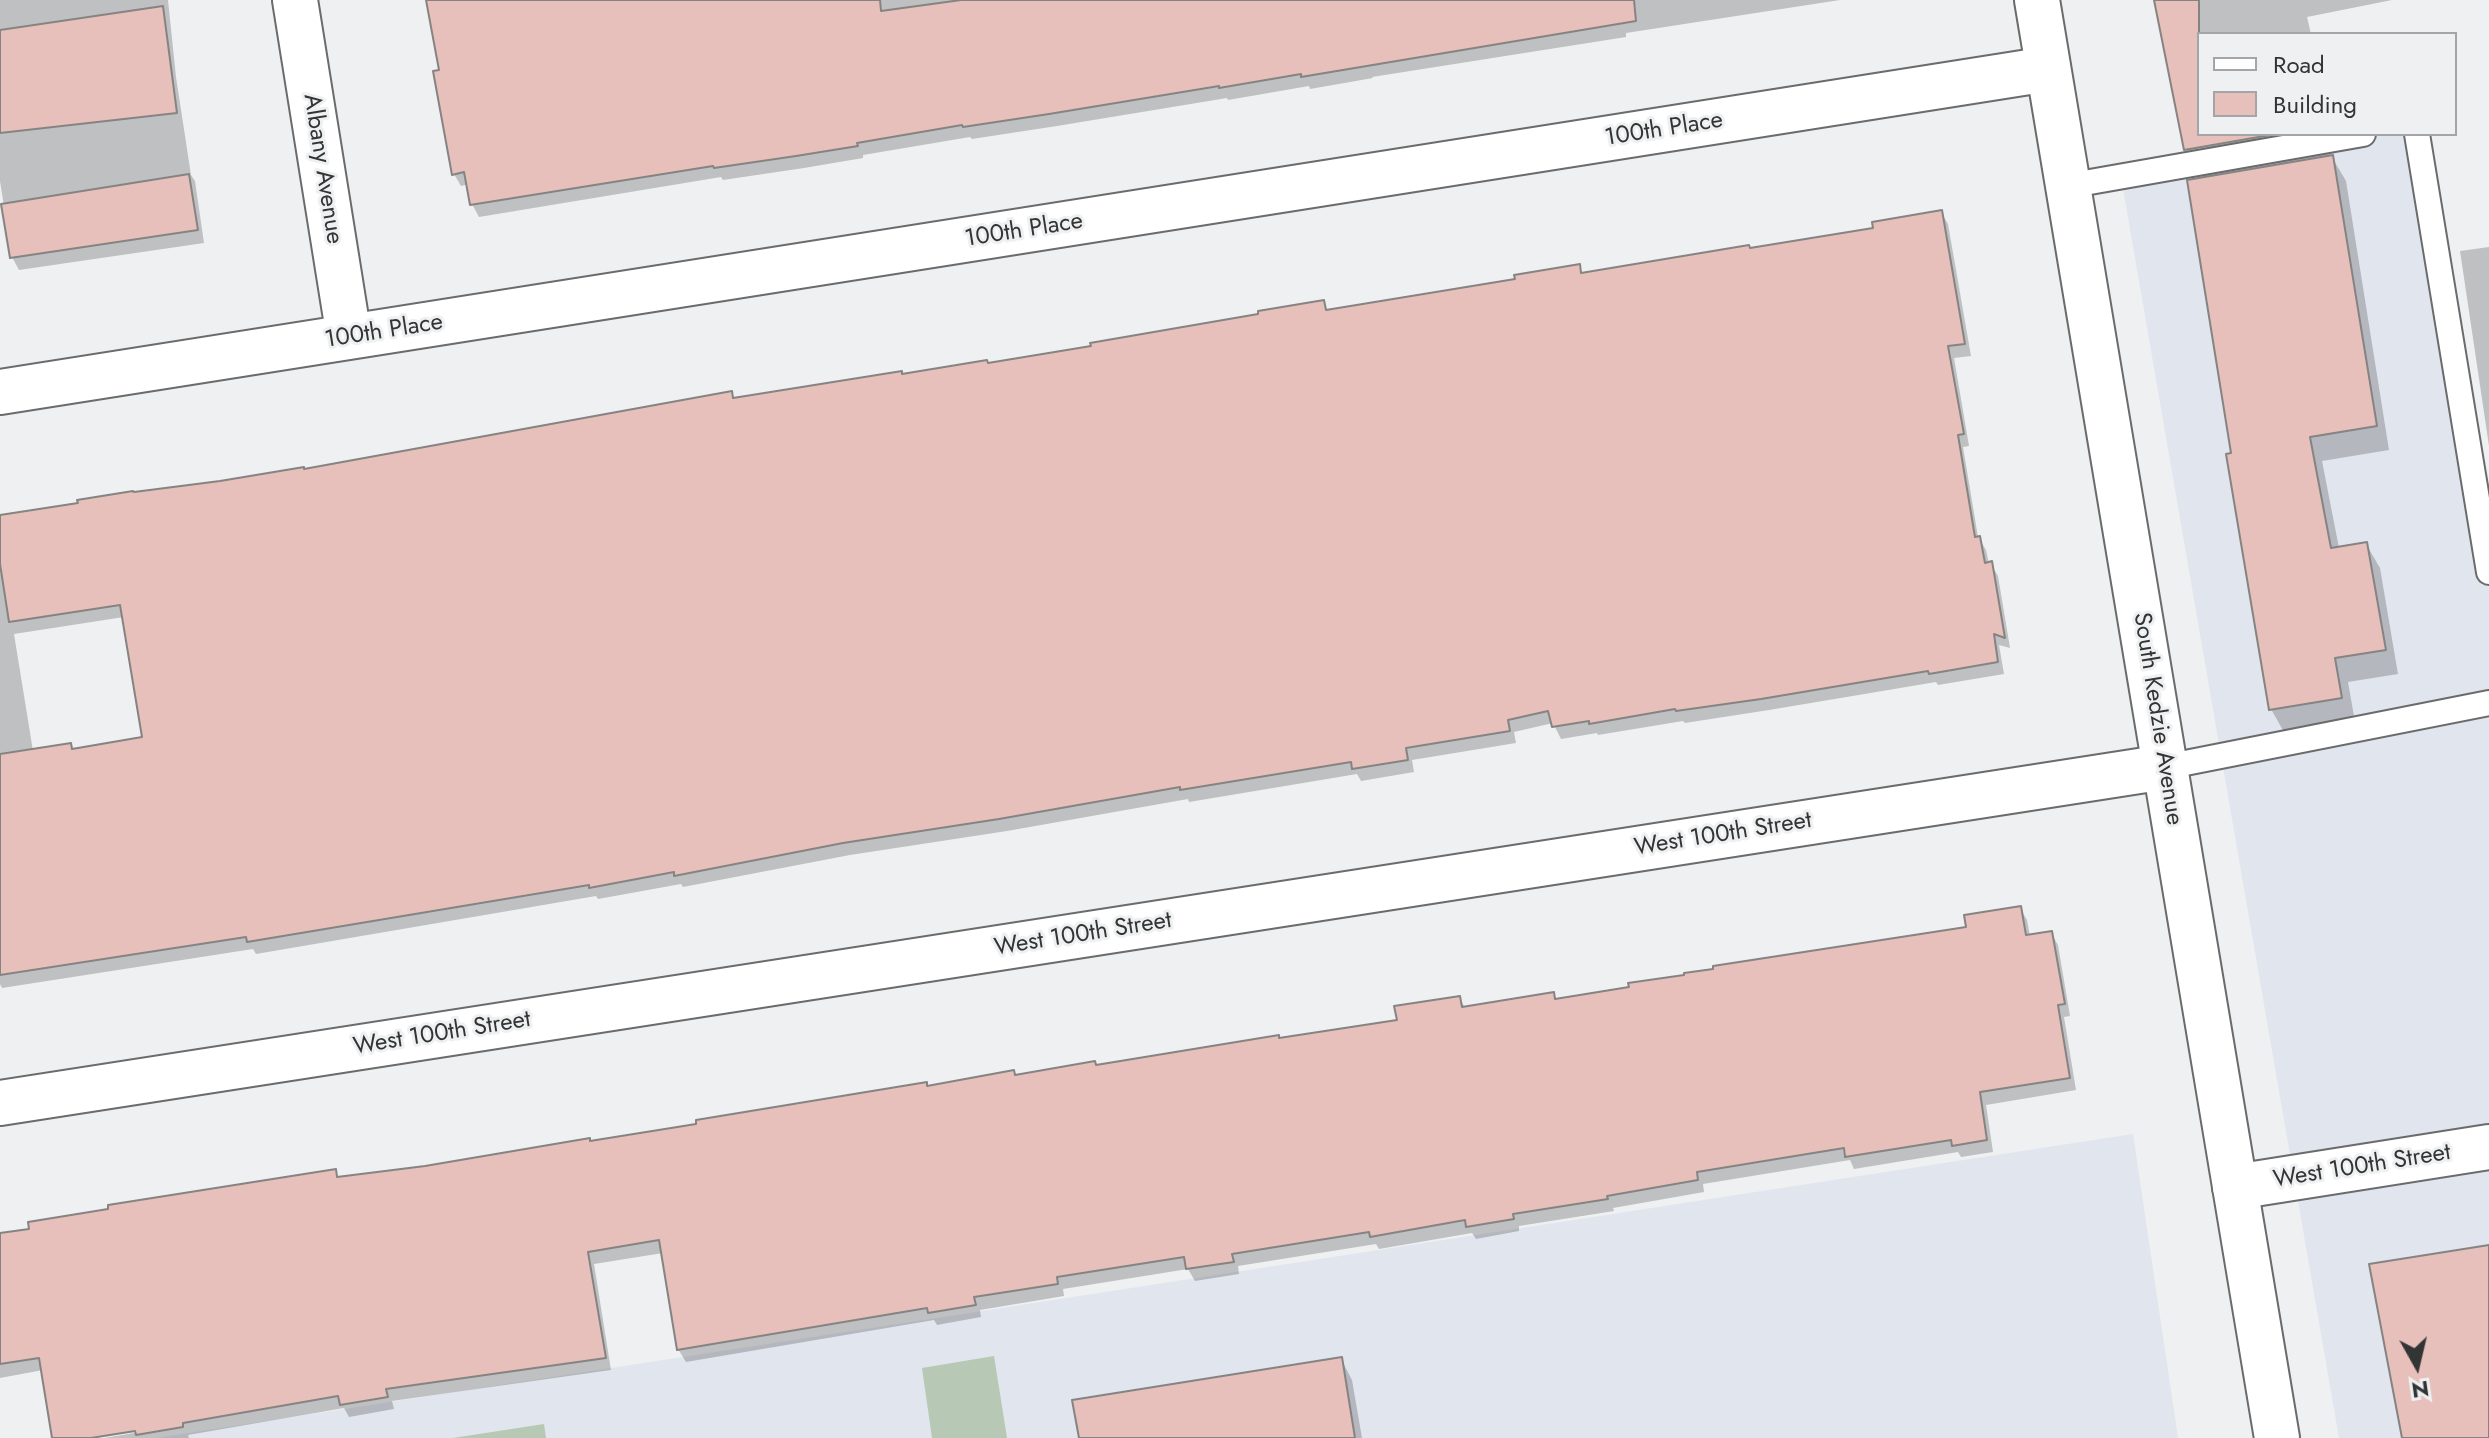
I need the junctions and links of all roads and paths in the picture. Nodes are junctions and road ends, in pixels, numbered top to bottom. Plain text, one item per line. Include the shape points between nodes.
1 (295, 0) edge
2 (2037, 0) edge
3 (2048, 69) junction
4 (2352, 136) edge
5 (2417, 136) edge
6 (2067, 186) junction
7 (349, 337) junction
8 (0, 392) edge
9 (2489, 572) edge
10 (2489, 703) edge
11 (2165, 767) junction
12 (0, 1103) edge
13 (2489, 1147) edge
14 (2235, 1187) junction
15 (2277, 1438) edge

1 - 7 street, Albany Avenue
2 - 3 street, South Kedzie Avenue
3 - 6 street, South Kedzie Avenue
3 - 7 street, 100th Place
4 - 6 lane
5 - 9 lane
6 - 11 street, South Kedzie Avenue
7 - 8 street, 100th Place
10 - 11 lane
11 - 12 street, West 100th Street
11 - 14 street, South Kedzie Avenue
13 - 14 street, West 100th Street
14 - 15 street, South Kedzie Avenue

